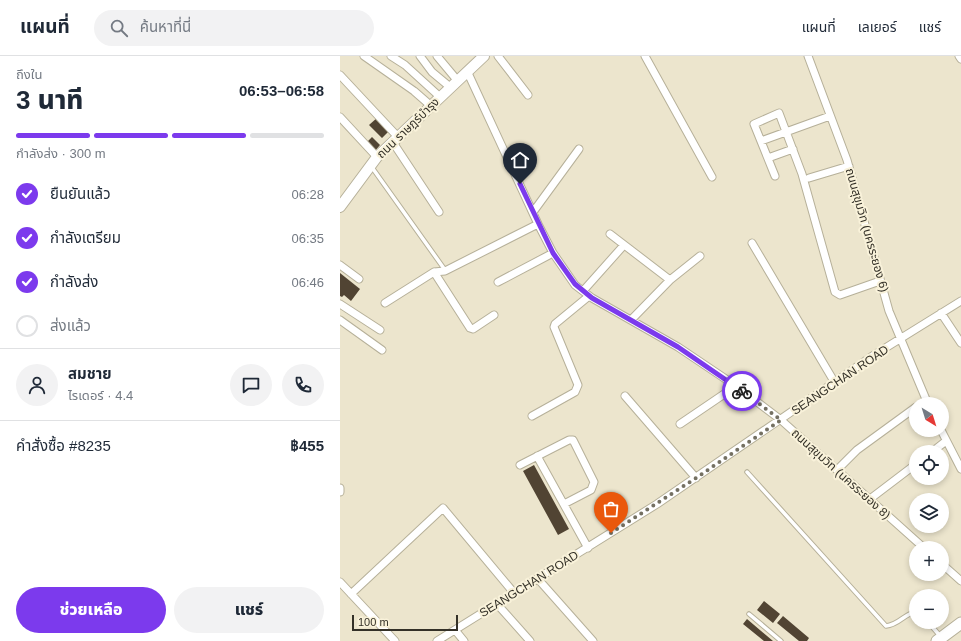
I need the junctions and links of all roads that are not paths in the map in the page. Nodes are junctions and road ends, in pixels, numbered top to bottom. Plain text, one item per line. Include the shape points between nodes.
1 (364, 56) edge
2 (391, 56) edge
3 (420, 56) edge
4 (437, 56) edge
5 (484, 56) edge
6 (498, 56) edge
7 (645, 56) edge
8 (808, 56) edge
9 (959, 56) edge
10 (961, 59) edge
11 (468, 71) junction
12 (340, 75) edge
13 (457, 80) junction
14 (450, 87) junction
15 (528, 95) dead end
16 (439, 96) junction
17 (430, 105) junction
18 (830, 116) junction
19 (340, 118) edge
20 (786, 132) junction
21 (395, 139) junction
22 (761, 141) junction
23 (579, 148) dead end
24 (792, 149) junction
25 (378, 157) junction
26 (768, 158) junction
27 (370, 165) junction
28 (848, 166) junction
29 (775, 176) dead end
30 (712, 177) dead end
31 (809, 178) dead end
32 (340, 206) edge
33 (439, 212) dead end
34 (533, 212) junction
35 (538, 224) junction
36 (610, 234) dead end
37 (752, 243) dead end
38 (624, 245) junction
39 (553, 253) junction
40 (700, 256) dead end
41 (340, 265) edge
42 (445, 271) junction
43 (434, 272) junction
44 (359, 279) dead end
45 (670, 280) junction
46 (498, 282) dead end
47 (880, 282) junction
48 (586, 294) junction
49 (961, 301) edge
50 (385, 303) dead end
51 (340, 304) edge
52 (941, 313) junction
53 (494, 314) dead end
54 (340, 320) edge
55 (631, 320) junction
56 (380, 330) dead end
57 (900, 339) junction
58 (961, 343) edge
59 (382, 350) dead end
60 (835, 383) junction
61 (736, 386) junction
62 (625, 396) dead end
63 (923, 397) edge
64 (909, 412) edge
65 (532, 416) dead end
66 (781, 420) junction
67 (680, 424) dead end
68 (944, 437) edge
69 (946, 441) junction
70 (941, 445) edge
71 (537, 456) junction
72 (520, 465) dead end
73 (909, 469) edge
74 (961, 469) edge
75 (837, 470) junction
76 (747, 472) dead end
77 (696, 478) junction
78 (340, 488) edge
79 (340, 492) edge
80 (870, 499) junction
81 (564, 504) junction
82 (916, 541) edge
83 (588, 548) junction
84 (949, 570) edge
85 (538, 579) junction
86 (961, 581) edge
87 (340, 582) edge
88 (351, 594) junction
89 (514, 594) junction
90 (497, 604) junction
91 (749, 614) dead end
92 (909, 615) edge
93 (961, 623) edge
94 (933, 629) edge
95 (454, 630) junction
96 (939, 639) edge
97 (395, 641) edge
98 (437, 641) edge
99 (464, 641) edge
100 (530, 641) edge
101 (593, 641) edge
102 (781, 641) edge

1 - 17 street
2 - 16 street via 405,65
3 - 14 street via 432,72
4 - 13 street
5 - 11 street, ถนน ราษฎร์บำรุง
6 - 15 street
7 - 30 street
8 - 18 street, ถนนสุขุมวิท (นครระยอง 6)
9 - 10 street
11 - 13 street, ถนน ราษฎร์บำรุง
11 - 34 street, ถนนสุขุมวิท (นครระยอง 8)
12 - 21 street
13 - 14 street, ถนน ราษฎร์บำรุง
14 - 16 street, ถนน ราษฎร์บำรุง
16 - 17 street, ถนน ราษฎร์บำรุง
17 - 21 street, ถนน ราษฎร์บำรุง
18 - 20 street
18 - 28 street, ถนนสุขุมวิท (นครระยอง 6)
19 - 25 street
20 - 22 street
20 - 22 street via 779,113 754,124
20 - 24 street
21 - 25 street, ถนน ราษฎร์บำรุง
21 - 33 street
22 - 26 street
23 - 34 street
24 - 26 street
24 - 47 street via 802,174 835,292 840,294
25 - 27 street, ถนน ราษฎร์บำรุง
26 - 29 street
27 - 32 street, ถนน ราษฎร์บำรุง
27 - 42 lane
28 - 31 street
28 - 47 street, ถนนสุขุมวิท (นครระยอง 6)
34 - 35 street, ถนนสุขุมวิท (นครระยอง 8)
35 - 39 street, ถนนสุขุมวิท (นครระยอง 8)
35 - 42 street
36 - 38 street
37 - 60 street
38 - 45 street
38 - 48 street
39 - 46 street
39 - 48 street, ถนนสุขุมวิท (นครระยอง 8) via 569,277
40 - 45 street
41 - 44 street
42 - 43 street
43 - 50 street
43 - 53 street via 471,328
45 - 55 street
47 - 57 street, ถนนสุขุมวิท (นครระยอง 6)
48 - 55 street, ถนนสุขุมวิท (นครระยอง 8)
48 - 65 street via 554,324 577,388 575,392
49 - 52 street, SEANGCHAN ROAD
51 - 56 street
52 - 57 street, SEANGCHAN ROAD
52 - 58 street
54 - 59 street
55 - 61 street, ถนนสุขุมวิท (นครระยอง 8) via 678,347
57 - 60 street, SEANGCHAN ROAD
57 - 63 street, ถนนสุขุมวิท (นครระยอง 6)
60 - 66 street, SEANGCHAN ROAD
61 - 66 street, ถนนสุขุมวิท (นครระยอง 8)
61 - 67 street
62 - 77 street
64 - 75 street via 857,450
66 - 75 street, ถนนสุขุมวิท (นครระยอง 8)
66 - 77 street, SEANGCHAN ROAD
68 - 69 street
69 - 70 street
69 - 74 street
71 - 72 street
71 - 81 street
71 - 81 street via 569,440 576,443 594,482 590,490
73 - 80 street
75 - 80 street, ถนนสุขุมวิท (นครระยอง 8)
76 - 92 lane via 886,626 894,626
77 - 83 street, SEANGCHAN ROAD
78 - 79 street
80 - 82 street, ถนนสุขุมวิท (นครระยอง 8)
81 - 83 street
83 - 85 street, SEANGCHAN ROAD
84 - 86 street
85 - 89 street, SEANGCHAN ROAD
85 - 101 street
87 - 88 street
88 - 89 street via 443,508
88 - 97 street
89 - 90 street, SEANGCHAN ROAD
90 - 95 street, SEANGCHAN ROAD
90 - 100 street
91 - 102 lane
93 - 96 main road
94 - 96 lane
95 - 98 street, SEANGCHAN ROAD
95 - 99 street

